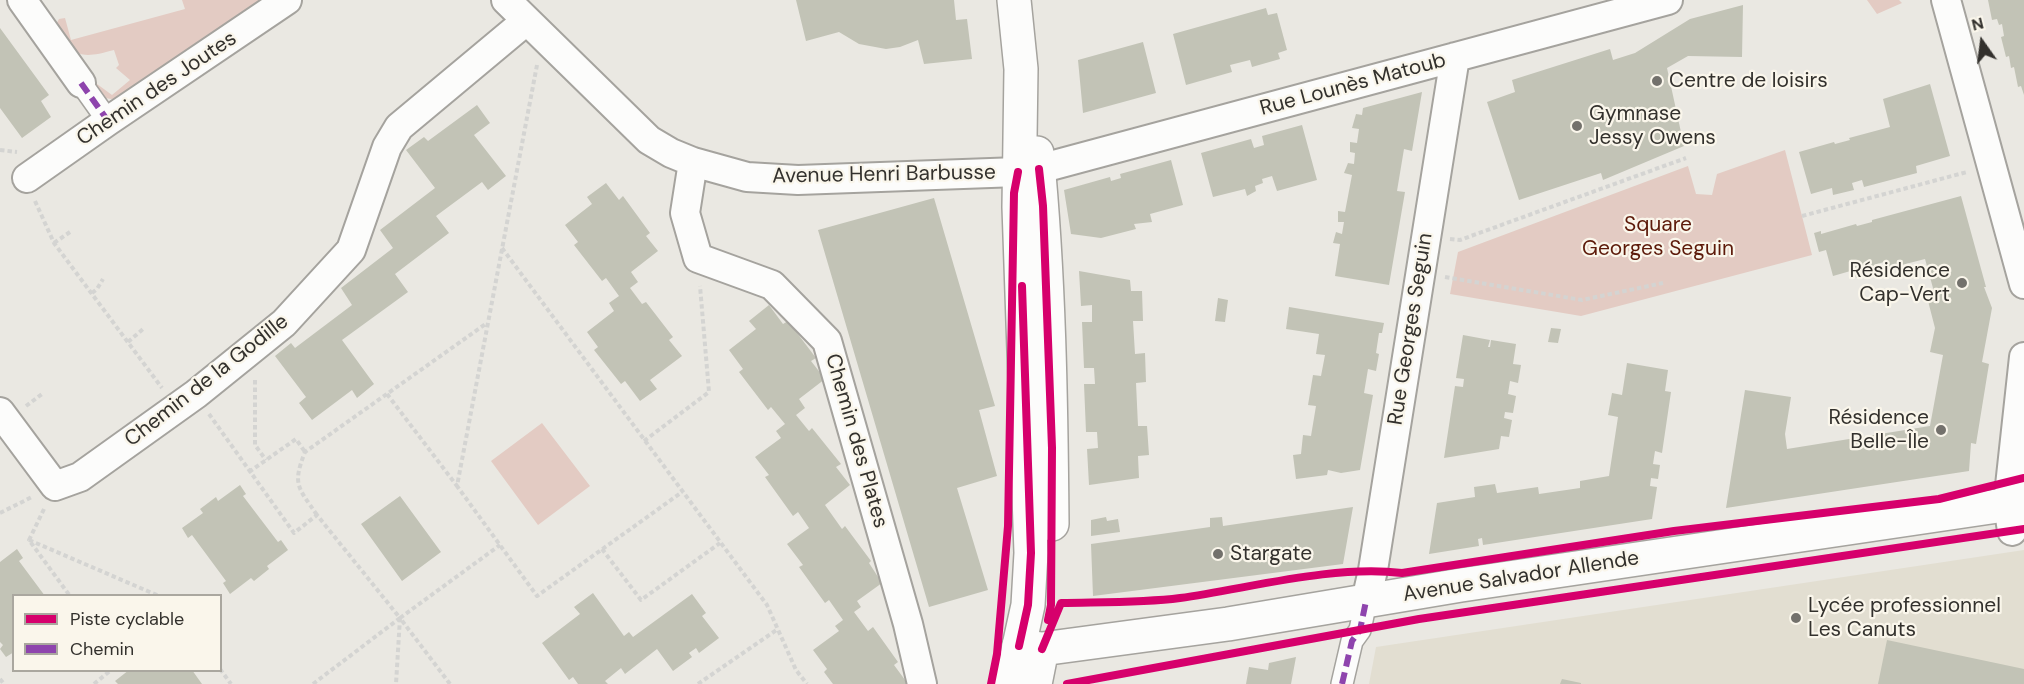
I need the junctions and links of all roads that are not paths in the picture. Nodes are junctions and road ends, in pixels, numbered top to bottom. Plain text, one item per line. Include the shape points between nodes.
1 (22, 0) edge
2 (287, 0) edge
3 (506, 0) edge
4 (1014, 0) edge
5 (1668, 0) edge
6 (1946, 0) edge
7 (526, 21) junction
8 (1455, 57) junction
9 (81, 83) joint
10 (108, 121) junction
11 (693, 162) junction
12 (1029, 170) junction
13 (30, 188) road end
14 (2013, 203) edge
15 (2024, 284) edge
16 (2024, 357) edge
17 (10, 411) edge
18 (2015, 512) edge
19 (1366, 602) junction
20 (1030, 648) junction
21 (922, 684) edge
22 (1011, 684) edge
23 (1035, 684) edge
24 (1342, 684) edge

1 - 9 street
2 - 10 street, Chemin des Joutes
3 - 7 street, Avenue Henri Barbusse
4 - 12 main road
5 - 8 street, Rue Lounès Matoub
6 - 14 street via 1992,165
7 - 11 street, Avenue Henri Barbusse via 649,140
7 - 17 street, Chemin de la Godille via 399,127 387,147 351,250 284,323 186,401 80,477 55,486
8 - 12 street, Rue Lounès Matoub
8 - 19 street, Rue Georges Seguin
9 - 10 street
10 - 13 street, Chemin des Joutes
11 - 12 street, Avenue Henri Barbusse via 747,177 798,180
11 - 21 street, Chemin des Plates via 685,213 698,258 772,285 827,341
12 - 20 main road via 1043,206 1052,448 1051,605
14 - 15 street
16 - 18 street
18 - 19 main road, Avenue Salvador Allende via 1485,581
19 - 20 main road, Avenue Salvador Allende via 1228,624
19 - 24 street
20 - 22 main road
20 - 23 main road

